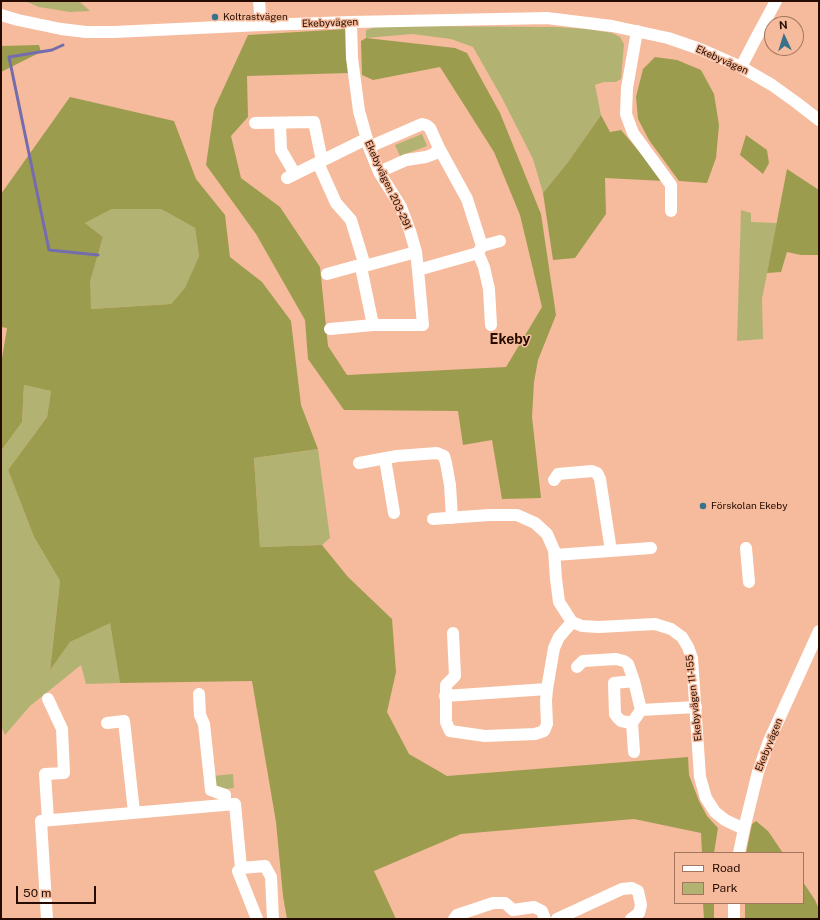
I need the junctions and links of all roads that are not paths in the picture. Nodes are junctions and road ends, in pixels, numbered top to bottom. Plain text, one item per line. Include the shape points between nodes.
1 (258, 1) edge
2 (776, 1) edge
3 (1, 15) edge
4 (351, 22) junction
5 (261, 25) junction
6 (637, 31) junction
7 (741, 67) junction
8 (819, 120) edge
9 (255, 123) dead end
10 (280, 123) junction
11 (367, 143) junction
12 (439, 148) junction
13 (320, 162) junction
14 (380, 172) junction
15 (671, 211) dead end
16 (500, 241) dead end
17 (480, 250) junction
18 (416, 252) junction
19 (363, 267) junction
20 (418, 270) junction
21 (327, 274) dead end
22 (373, 325) junction
23 (491, 325) dead end
24 (330, 329) dead end
25 (386, 459) junction
26 (359, 463) dead end
27 (554, 480) dead end
28 (394, 513) dead end
29 (452, 518) junction
30 (433, 519) dead end
31 (651, 548) dead end
32 (746, 548) dead end
33 (611, 551) junction
34 (554, 555) junction
35 (749, 582) dead end
36 (572, 622) junction
37 (819, 631) edge
38 (453, 633) dead end
39 (816, 643) edge
40 (577, 667) dead end
41 (634, 681) junction
42 (199, 694) dead end
43 (547, 695) junction
44 (445, 696) junction
45 (48, 699) dead end
46 (696, 707) junction
47 (641, 710) junction
48 (107, 723) dead end
49 (632, 723) junction
50 (634, 752) dead end
51 (225, 805) junction
52 (134, 812) junction
53 (48, 820) junction
54 (744, 829) junction
55 (739, 852) edge
56 (240, 870) junction
57 (734, 904) edge
58 (510, 915) edge
59 (47, 919) edge
60 (257, 919) edge
61 (273, 919) edge
62 (454, 919) edge
63 (545, 919) edge
64 (557, 919) edge
65 (630, 919) edge
66 (734, 919) edge

1 - 5 street
2 - 7 street
3 - 5 street, Ekebyvägen via 42,26 86,32
4 - 5 street, Ekebyvägen
4 - 6 street, Ekebyvägen via 547,18
4 - 11 street, Ekebyvägen 203-291 via 352,58 359,111
6 - 7 street, Ekebyvägen via 694,47
6 - 15 street via 627,88 626,114 633,133 670,184
7 - 8 street, Ekebyvägen via 772,85
9 - 10 street
10 - 13 street via 314,122
10 - 13 street via 281,150 291,176
11 - 12 street via 422,124 430,128
11 - 13 street
11 - 14 street, Ekebyvägen 203-291
12 - 14 street via 434,154 406,160
12 - 17 street via 467,200
13 - 19 street via 336,203 351,220
14 - 18 street, Ekebyvägen 203-291 via 401,207
16 - 17 street
17 - 20 street
17 - 23 street via 489,289
18 - 19 street
18 - 20 street, Ekebyvägen 203-291
19 - 21 street via 356,266
19 - 22 street
20 - 22 street, Ekebyvägen 203-291 via 423,324
22 - 24 street
25 - 26 street
25 - 28 street
25 - 29 street via 437,453 444,456 450,485
27 - 33 street via 558,474 592,471 597,473
29 - 30 street
29 - 34 street via 517,515 535,522 547,534
31 - 33 street
32 - 35 street
33 - 34 street
34 - 36 street via 559,602
36 - 43 street via 559,637 554,648
36 - 46 street, Ekebyvägen 11-155 via 582,626 599,627 655,624 671,629 682,637 692,658
37 - 39 street, Ekebyvägen
38 - 44 street via 455,676 446,685
39 - 54 street, Ekebyvägen via 769,741 758,772
40 - 41 street via 583,661 616,659 628,664
41 - 47 street
41 - 49 street via 614,683 615,714 621,721
42 - 51 street via 211,790 225,795
43 - 44 street
43 - 44 street via 547,724 544,731 535,734 484,736 450,731 446,722
45 - 53 street via 62,729 64,773 45,774
46 - 47 street
46 - 54 street, Ekebyvägen 11-155 via 700,777 706,798 714,812
47 - 49 street
48 - 52 street via 124,721
49 - 50 street
51 - 52 street
51 - 56 street via 235,804
52 - 53 street
53 - 59 street via 40,821
54 - 55 street, Ekebyvägen
56 - 60 street
56 - 61 street via 265,866 271,877
57 - 66 street
58 - 62 street via 505,903 493,903 457,915
58 - 63 street via 534,907 542,912
64 - 65 street via 622,889 632,888 638,891 641,905 639,914

